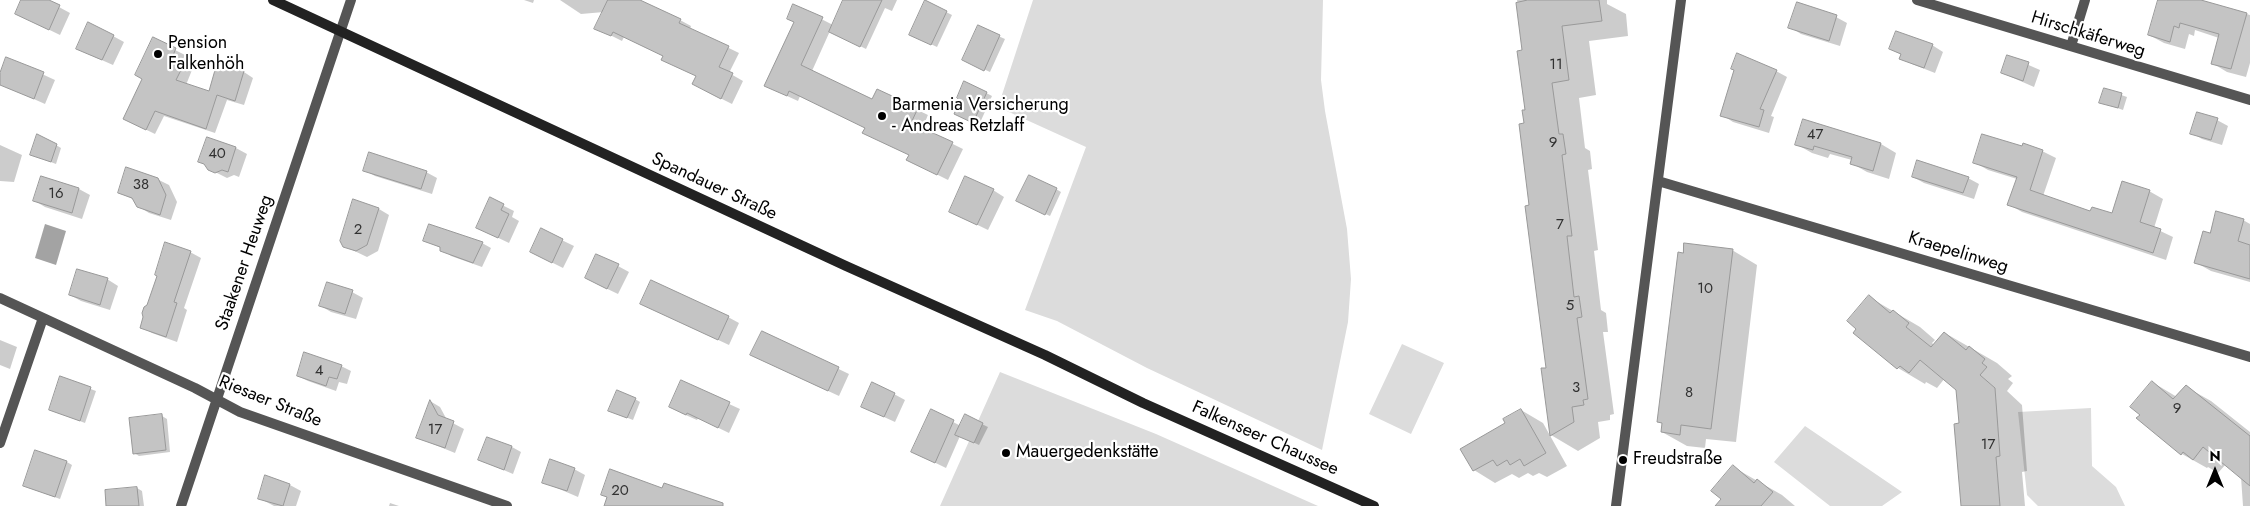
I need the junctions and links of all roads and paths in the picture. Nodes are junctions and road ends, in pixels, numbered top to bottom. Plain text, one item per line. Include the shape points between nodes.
1 (273, 0) edge
2 (351, 0) edge
3 (1680, 0) edge
4 (1917, 0) edge
5 (2085, 0) edge
6 (341, 31) junction
7 (2071, 46) junction
8 (2250, 100) edge
9 (1658, 181) junction
10 (0, 298) edge
11 (43, 318) junction
12 (2250, 357) edge
13 (217, 400) junction
14 (1143, 403) joint
15 (0, 443) edge
16 (181, 506) edge
17 (507, 506) edge
18 (1374, 506) edge
19 (1616, 506) edge

1 - 6 main road, Spandauer Straße
2 - 6 street, Staakener Heuweg
3 - 9 street
4 - 7 street, Hirschkäferweg
5 - 7 street
6 - 13 street, Staakener Heuweg
6 - 14 main road, Spandauer Straße
7 - 8 street, Hirschkäferweg
9 - 12 street, Kraepelinweg
9 - 19 street
10 - 11 street, Riesaer Straße
11 - 13 street, Riesaer Straße
11 - 15 street
13 - 16 street, Staakener Heuweg
13 - 17 street, Riesaer Straße via 240,412
14 - 18 main road, Falkenseer Chaussee

